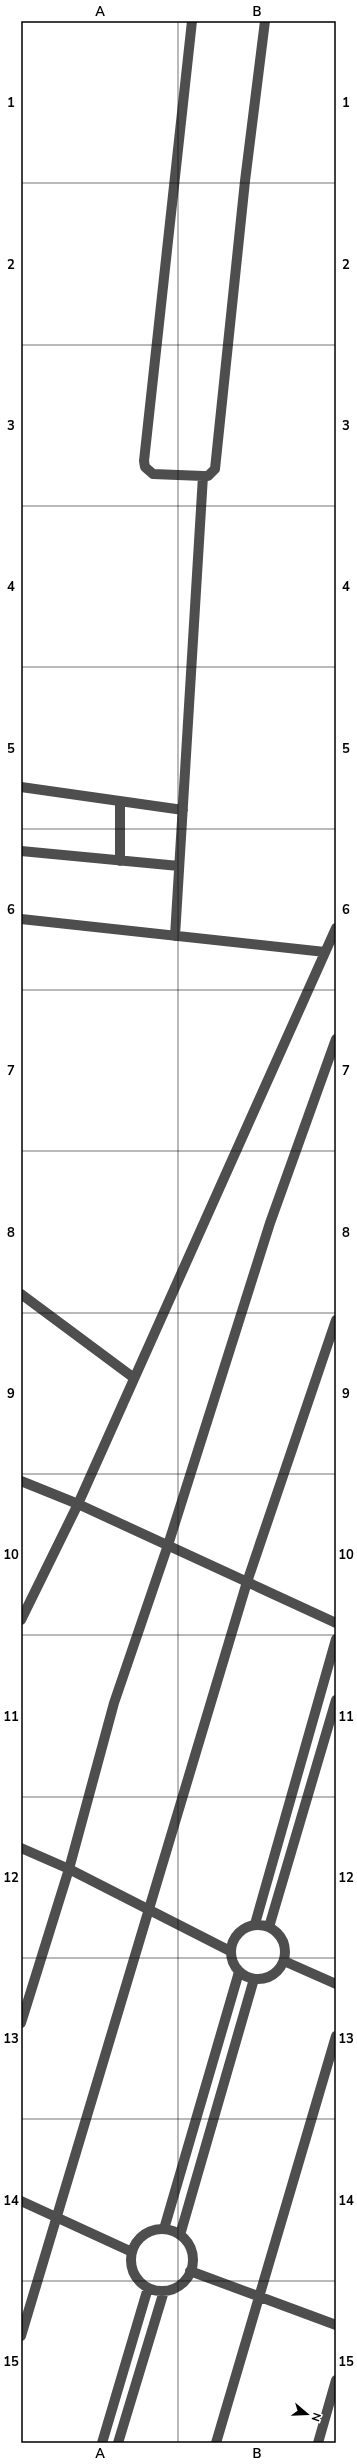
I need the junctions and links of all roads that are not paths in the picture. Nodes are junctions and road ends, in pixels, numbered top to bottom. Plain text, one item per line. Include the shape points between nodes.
1 (192, 21) edge
2 (265, 21) edge
3 (203, 476) junction
4 (21, 787) edge
5 (120, 801) junction
6 (183, 810) junction
7 (21, 851) edge
8 (120, 861) junction
9 (179, 866) junction
10 (21, 919) edge
11 (336, 928) edge
12 (175, 936) junction
13 (325, 952) junction
14 (336, 1039) edge
15 (21, 1294) edge
16 (336, 1320) edge
17 (134, 1378) junction
18 (21, 1481) edge
19 (78, 1504) junction
20 (168, 1546) junction
21 (247, 1582) junction
22 (21, 1620) edge
23 (336, 1623) edge
24 (336, 1639) edge
25 (336, 1700) edge
26 (21, 1848) edge
27 (69, 1869) junction
28 (149, 1908) junction
29 (255, 1924) junction
30 (269, 1927) junction
31 (230, 1951) junction
32 (284, 1961) junction
33 (239, 1972) junction
34 (254, 1980) junction
35 (336, 1984) edge
36 (21, 2023) edge
37 (336, 2036) edge
38 (21, 2201) edge
39 (56, 2217) junction
40 (164, 2229) junction
41 (180, 2235) junction
42 (132, 2252) junction
43 (190, 2271) junction
44 (148, 2288) junction
45 (164, 2291) junction
46 (260, 2297) junction
47 (336, 2325) edge
48 (21, 2336) edge
49 (336, 2380) edge
50 (102, 2443) edge
51 (118, 2443) edge
52 (216, 2443) edge
53 (318, 2443) edge

1 - 3 street via 144,461 145,467 153,474
2 - 3 street via 245,181 215,469 208,476
3 - 6 street
4 - 5 street
5 - 6 street
5 - 8 street
6 - 9 street
7 - 8 street
8 - 9 street
9 - 12 street
10 - 12 street
11 - 13 street
12 - 13 street
13 - 17 street
14 - 20 street via 270,1223
15 - 17 street
16 - 21 street
17 - 19 street
18 - 19 street
19 - 20 street
19 - 22 street
20 - 21 street
20 - 27 street via 114,1703
21 - 23 street
21 - 28 street
24 - 29 street
25 - 30 street
26 - 27 street
27 - 28 street
27 - 36 street
28 - 31 street
28 - 39 street
29 - 30 street
29 - 31 street via 247,1926 235,1936
30 - 32 street via 278,1932 283,1941 286,1951
31 - 33 street via 234,1966
32 - 34 street via 276,1973 262,1980
32 - 35 street
33 - 34 street
33 - 40 street
34 - 41 street
37 - 46 street
38 - 39 street
39 - 42 street
39 - 48 street
40 - 41 street
40 - 42 street via 153,2230 144,2235 136,2242
41 - 43 street via 186,2240 192,2255
42 - 44 street via 133,2273 139,2282
43 - 45 street via 180,2285
43 - 46 street
44 - 45 street
44 - 50 street
45 - 51 street
46 - 47 street
46 - 52 street
49 - 53 street

